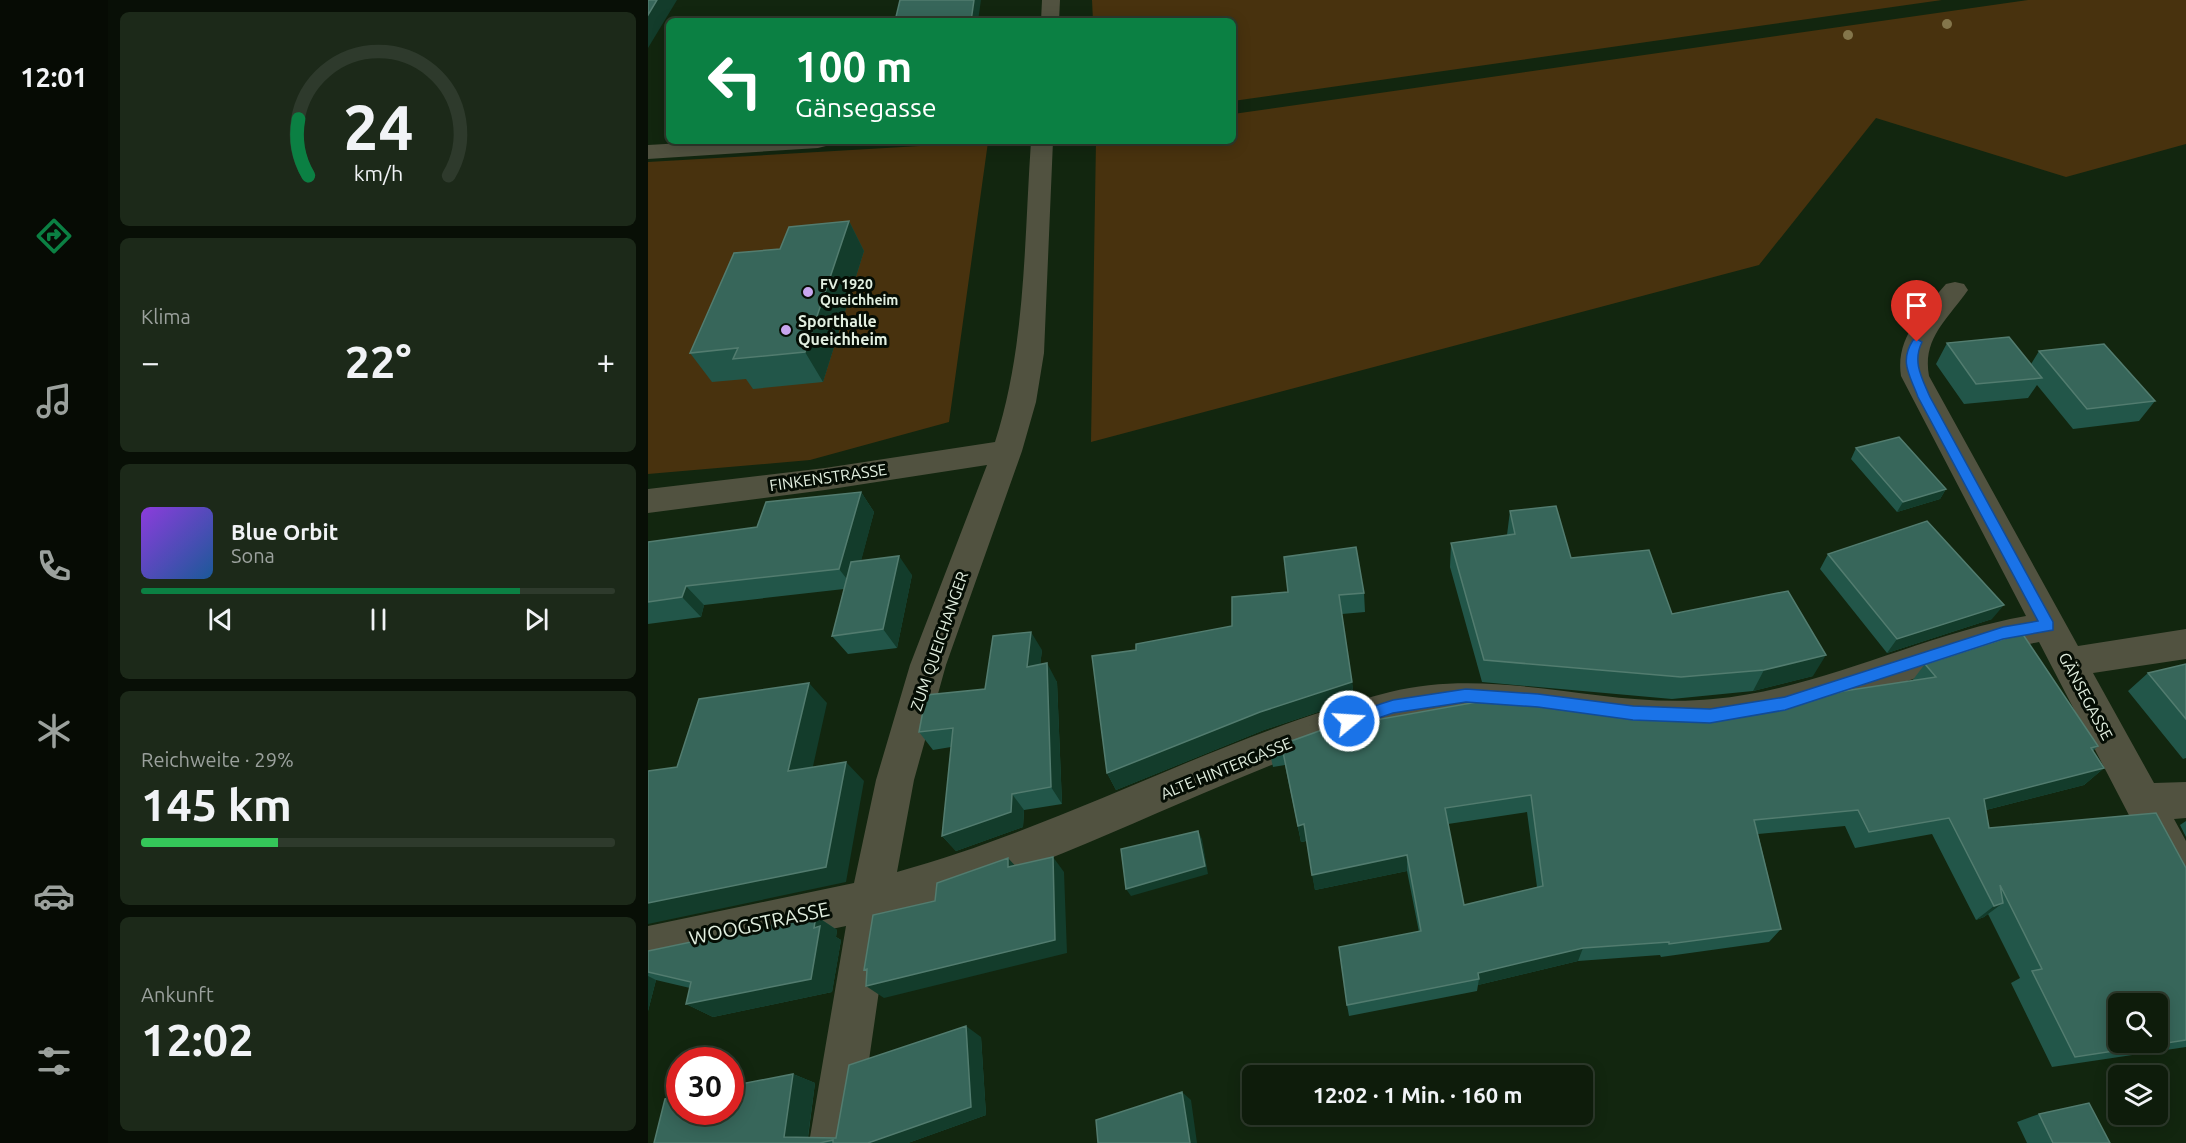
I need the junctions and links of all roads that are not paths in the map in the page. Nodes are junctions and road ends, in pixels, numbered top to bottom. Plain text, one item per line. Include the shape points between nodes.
1 (1051, 0) edge
2 (1050, 18) edge
3 (772, 144) edge
4 (1042, 144) edge
5 (648, 152) edge
6 (1955, 290) dead end
7 (1007, 451) junction
8 (648, 501) edge
9 (2048, 626) junction
10 (2186, 645) edge
11 (2069, 662) junction
12 (2186, 800) edge
13 (2143, 802) junction
14 (2186, 882) edge
15 (871, 900) junction
16 (648, 947) edge
17 (833, 1143) edge

1 - 2 street
3 - 5 street
4 - 7 street, ZUM QUEICHANGER via 1030,353 1022,402
6 - 9 street, GÄNSEGASSE via 1922,331 1911,353 1911,364 1924,397
7 - 8 street, FINKENSTRASSE
7 - 15 street, ZUM QUEICHANGER via 928,665 895,780
9 - 11 street, GÄNSEGASSE
9 - 15 street, ALTE HINTERGASSE via 2003,633 1785,703 1710,716 1616,712 1497,696 1393,706 1259,753 1078,830 970,870
10 - 11 street
11 - 13 street, GÄNSEGASSE
12 - 13 street
13 - 14 street, GÄNSEGASSE
15 - 16 street, WOOGSTRASSE
15 - 17 street, ZUM QUEICHANGER

